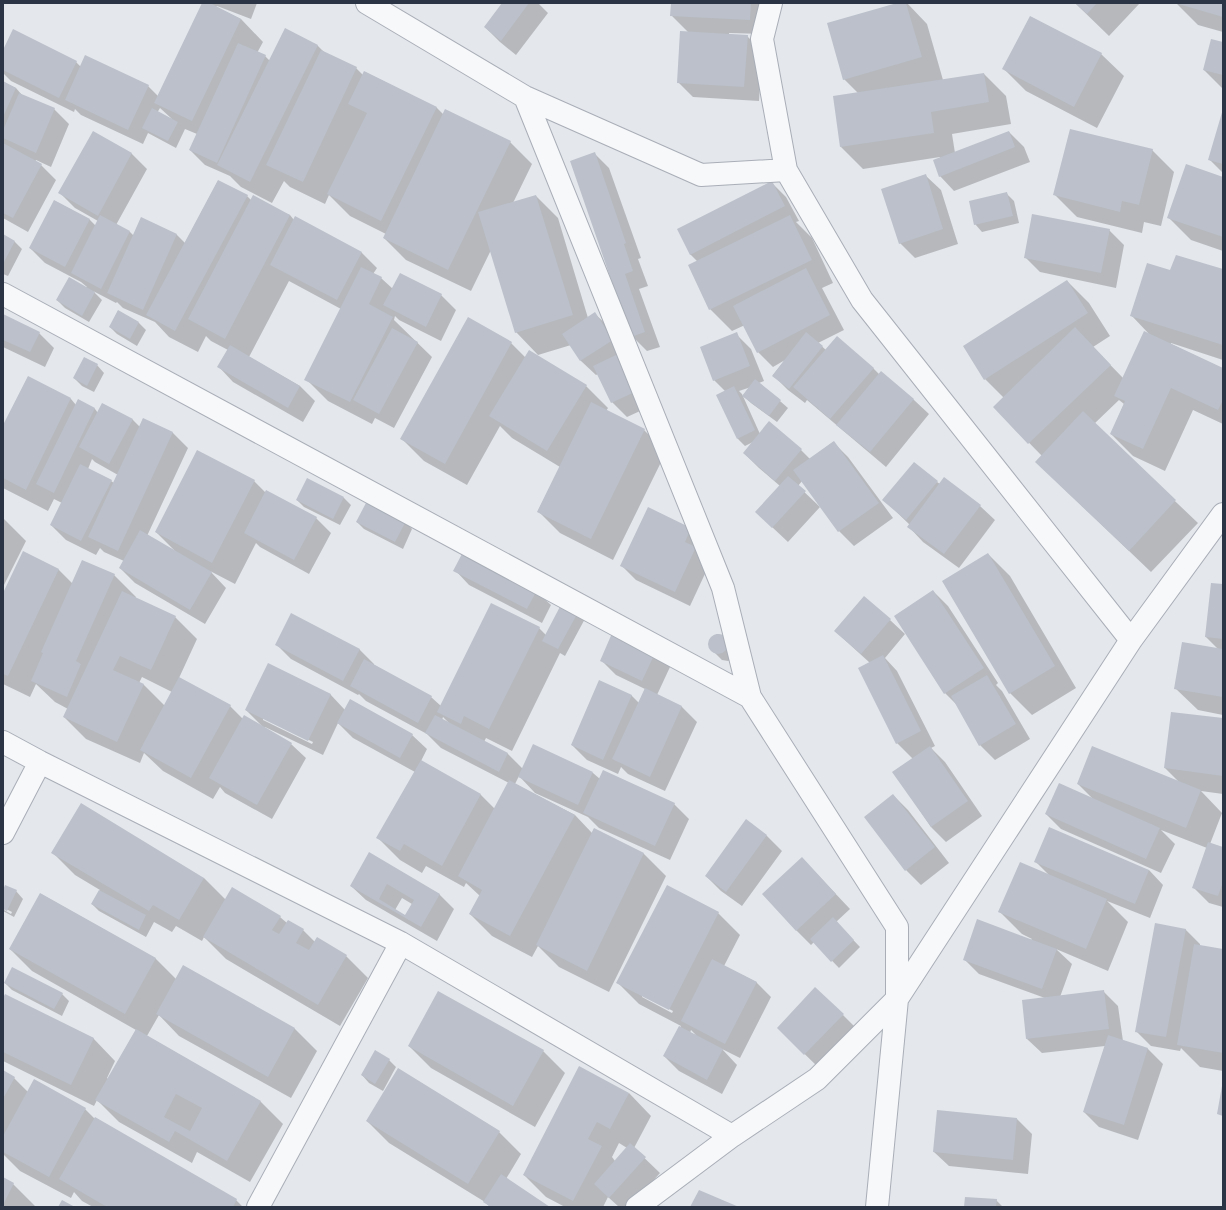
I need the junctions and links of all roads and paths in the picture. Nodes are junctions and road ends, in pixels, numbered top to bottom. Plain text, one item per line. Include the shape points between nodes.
1 (368, 3) edge
2 (771, 3) edge
3 (525, 97) junction
4 (786, 170) junction
5 (3, 294) edge
6 (1223, 514) edge
7 (1131, 640) junction
8 (750, 697) junction
9 (3, 742) edge
10 (40, 762) junction
11 (3, 833) edge
12 (401, 943) junction
13 (897, 999) junction
14 (732, 1136) junction
15 (258, 1207) edge
16 (637, 1207) edge
17 (877, 1207) edge

1 - 3 street
2 - 4 street via 762,39
3 - 4 street via 701,175
3 - 8 street via 723,588
4 - 7 street via 862,300
5 - 8 street
6 - 7 street
7 - 13 street
8 - 13 street via 897,927
9 - 10 street
10 - 11 street
10 - 12 street
12 - 14 street
12 - 15 street
13 - 14 street via 817,1079
13 - 17 street
14 - 16 street

